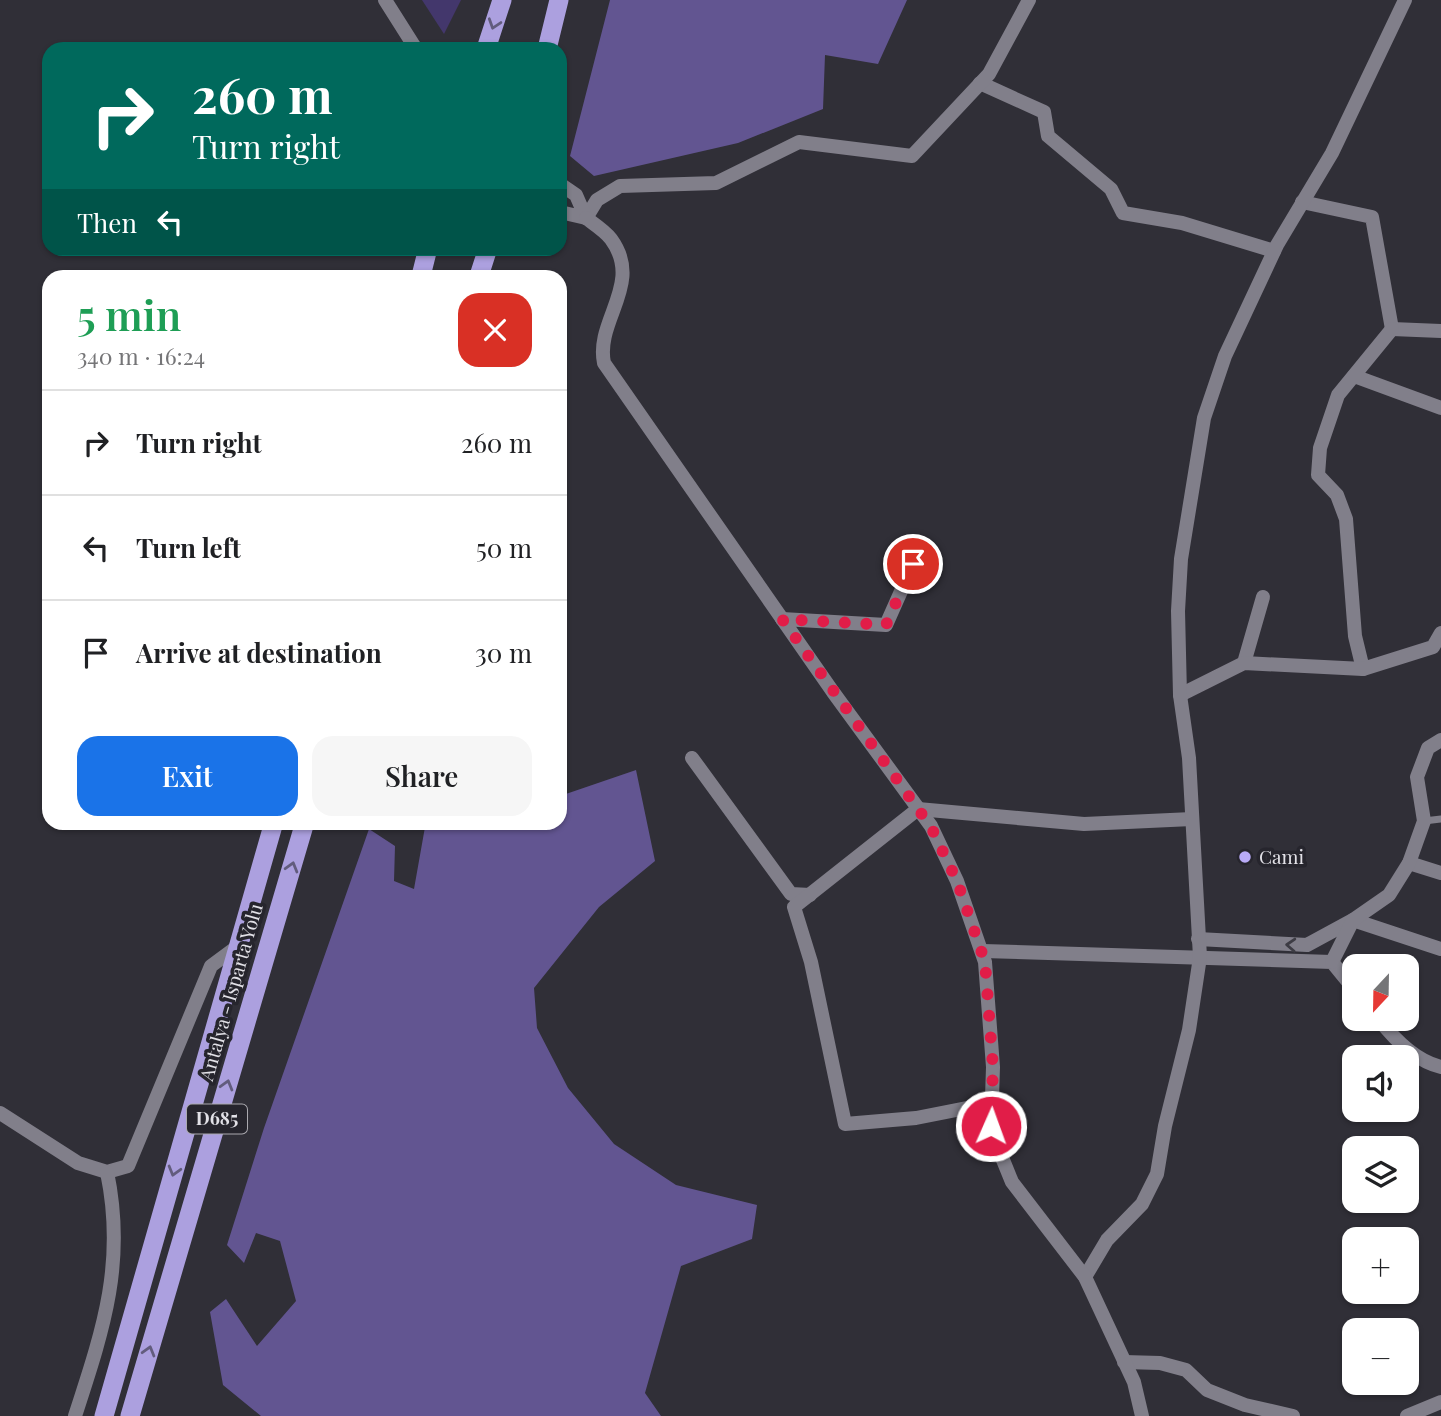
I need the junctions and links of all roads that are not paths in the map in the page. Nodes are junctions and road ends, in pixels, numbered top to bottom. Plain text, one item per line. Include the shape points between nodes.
1 (385, 0) edge
2 (502, 0) edge
3 (559, 0) edge
4 (1029, 0) edge
5 (1405, 0) edge
6 (412, 42) edge
7 (488, 42) edge
8 (549, 42) edge
9 (980, 83) junction
10 (567, 189) edge
11 (1302, 202) junction
12 (567, 214) edge
13 (586, 218) junction
14 (1274, 251) junction
15 (1392, 329) junction
16 (1441, 331) edge
17 (1354, 376) junction
18 (1441, 408) edge
19 (922, 544) dead end
20 (1263, 597) dead end
21 (782, 619) junction
22 (1441, 633) edge
23 (1244, 663) junction
24 (1363, 668) junction
25 (1180, 695) junction
26 (1441, 740) edge
27 (692, 758) dead end
28 (918, 809) junction
29 (1192, 819) junction
30 (1441, 819) edge
31 (1424, 821) junction
32 (272, 830) edge
33 (303, 830) edge
34 (1409, 863) junction
35 (1441, 873) edge
36 (810, 895) junction
37 (1353, 920) junction
38 (1198, 939) junction
39 (239, 946) junction
40 (1441, 949) edge
41 (983, 951) junction
42 (1200, 957) junction
43 (1332, 962) junction
44 (1342, 974) edge
45 (1388, 1031) edge
46 (1441, 1067) edge
47 (992, 1103) junction
48 (0, 1113) edge
49 (107, 1172) junction
50 (1085, 1278) junction
51 (1125, 1362) junction
52 (1441, 1402) edge
53 (75, 1416) edge
54 (104, 1416) edge
55 (130, 1416) edge
56 (1142, 1416) edge
57 (1293, 1416) edge
58 (1408, 1416) edge

1 - 6 street
2 -> 7 highway
3 - 8 highway
4 - 9 street
5 - 11 street via 1332,153
9 - 13 street via 912,156 799,142 716,183 620,187 597,200
9 - 14 street via 1044,113 1048,136 1111,188 1123,214 1182,223
10 - 13 street via 576,195
11 - 14 street
11 - 15 street via 1372,217
12 - 13 street
13 - 21 street via 611,240 625,276 600,345 604,363
14 - 25 street via 1225,356 1204,418 1181,559
15 - 16 street
15 - 17 street
17 - 18 street
17 - 24 street via 1338,395 1321,448 1318,475 1337,495 1346,519 1355,636
19 - 21 street via 886,625
20 - 23 street
21 - 28 street
22 - 24 street via 1433,647
23 - 24 street
23 - 25 street
25 - 29 street
26 - 31 street via 1428,748 1417,777
27 - 36 street via 791,894
28 - 29 street via 1084,824
28 - 36 street
28 - 41 street via 957,881
29 - 38 street
30 - 31 lane
31 - 34 street
32 - 39 highway, Antalya - Isparta Yolu / D685
55 -> 33 highway, Antalya - Isparta Yolu / D685
34 - 35 street
34 - 37 street via 1389,895
36 - 47 street via 794,907 811,962 845,1124 916,1118
37 -> 38 street via 1307,946
37 - 40 street
37 - 43 street
38 - 42 street
39 - 49 street via 211,966 128,1166
39 -> 54 highway, Antalya - Isparta Yolu / D685
41 - 42 street
41 - 47 street
42 - 43 street
42 - 50 street via 1157,1174 1142,1203 1107,1240
43 - 44 street
45 - 46 street via 1426,1063
47 - 50 street via 991,1126 1012,1182
48 - 49 street via 78,1163
49 - 53 street via 115,1210 114,1276
50 - 51 street
51 - 56 street
51 - 57 street via 1160,1363 1186,1370 1207,1390
52 - 58 street

